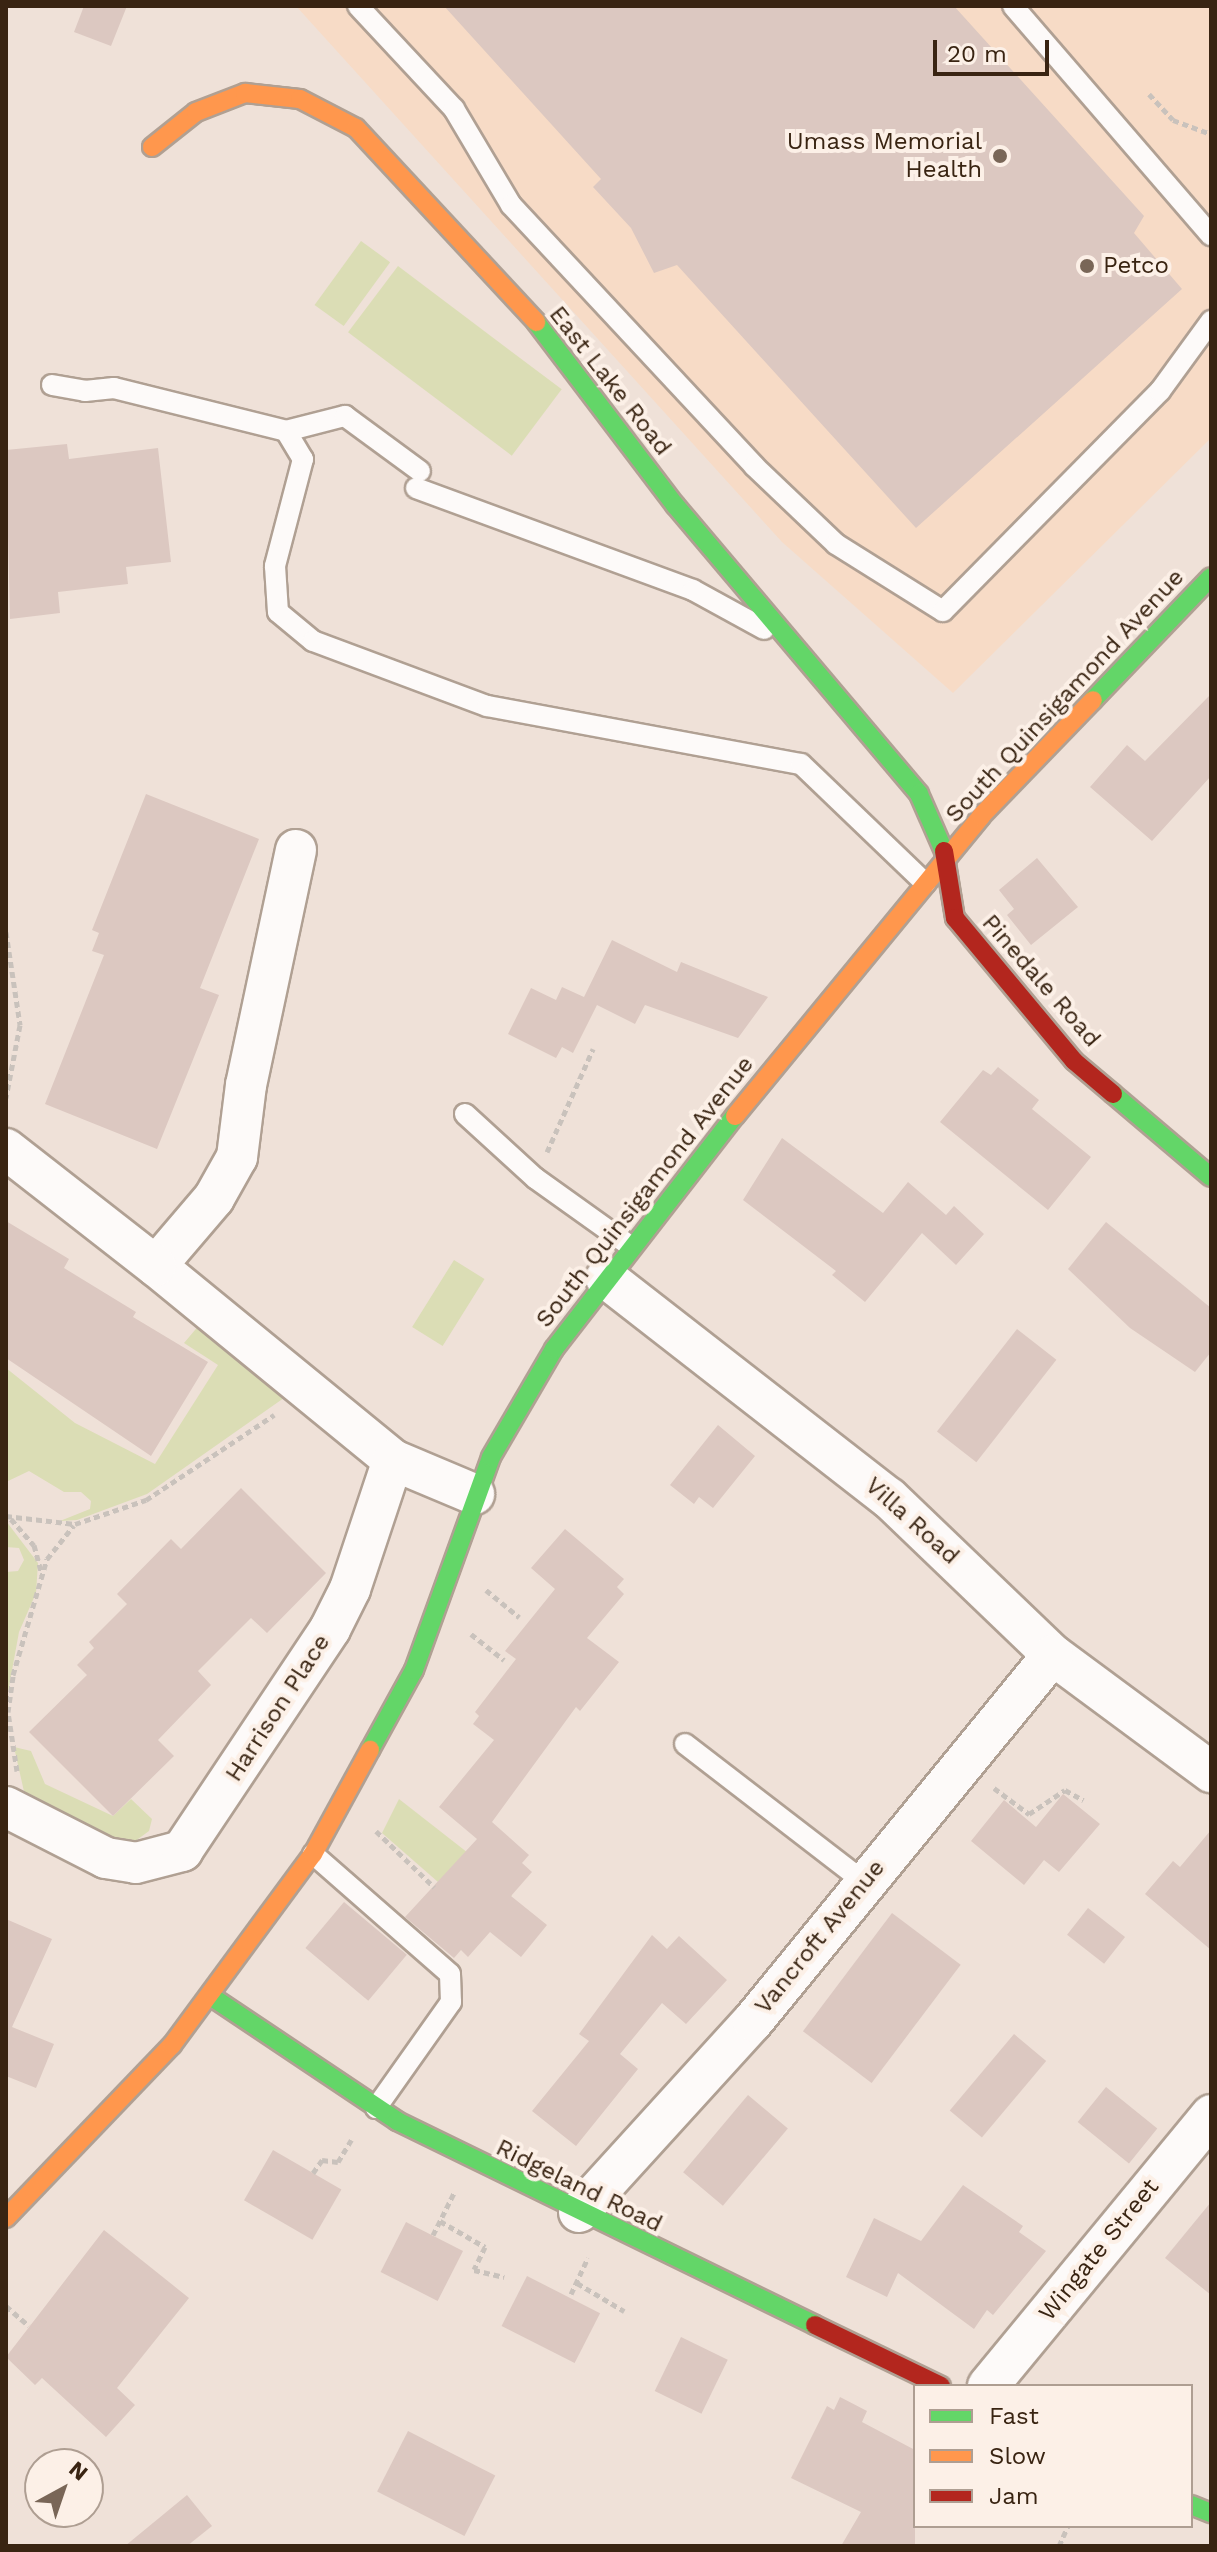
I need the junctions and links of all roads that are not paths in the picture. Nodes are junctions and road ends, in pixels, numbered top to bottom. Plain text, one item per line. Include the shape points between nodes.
1 (358, 6) edge
2 (1013, 6) edge
3 (152, 147) dead end
4 (1211, 235) edge
5 (1211, 321) edge
6 (52, 385) dead end
7 (286, 431) junction
8 (1211, 577) edge
9 (803, 651) junction
10 (296, 850) dead end
11 (947, 858) junction
12 (925, 883) junction
13 (465, 1114) dead end
14 (6, 1149) edge
15 (1211, 1177) edge
16 (629, 1245) junction
17 (156, 1266) junction
18 (606, 1278) junction
19 (393, 1460) junction
20 (474, 1494) junction
21 (1053, 1655) junction
22 (685, 1744) dead end
23 (1211, 1772) edge
24 (16, 1811) edge
25 (313, 1854) junction
26 (864, 1882) junction
27 (212, 1997) junction
28 (376, 2108) junction
29 (1211, 2115) edge
30 (6, 2218) edge
31 (586, 2229) junction
32 (936, 2384) edge
33 (990, 2384) edge

1 - 5 lane via 454,109 511,205 754,466 836,544 943,611 1160,391
2 - 4 lane
3 - 9 street, East Lake Road via 196,112 245,93 300,99 356,128 540,327 675,505
6 - 7 lane via 85,391 114,388
7 - 9 lane via 345,416 418,480 693,590
7 - 12 lane via 303,459 275,566 278,612 313,641 487,706 801,764
8 - 11 street, South Quinsigamond Avenue
9 - 11 street, East Lake Road via 919,794
10 - 17 street via 246,1085 237,1157 214,1198
11 - 12 street, South Quinsigamond Avenue
11 - 15 street, Pinedale Road via 955,918 1015,992 1074,1061
12 - 16 street, South Quinsigamond Avenue
13 - 16 lane via 535,1178
14 - 17 street
16 - 18 street, South Quinsigamond Avenue
17 - 19 street
18 - 20 street, South Quinsigamond Avenue via 530,1386
18 - 21 street, Villa Road via 889,1498
19 - 20 street
19 - 24 street, Harrison Place via 350,1589 330,1629 182,1851 127,1863
20 - 25 street, South Quinsigamond Avenue via 414,1670
21 - 23 street, Villa Road
21 - 26 street, Vancroft Avenue
22 - 26 lane
25 - 27 street, South Quinsigamond Avenue
25 - 28 lane via 450,1974 451,2002
26 - 31 street, Vancroft Avenue
27 - 28 street, Ridgeland Road
27 - 30 street, South Quinsigamond Avenue via 130,2092
28 - 31 street, Ridgeland Road
29 - 33 street, Wingate Street
31 - 32 street, Ridgeland Road

